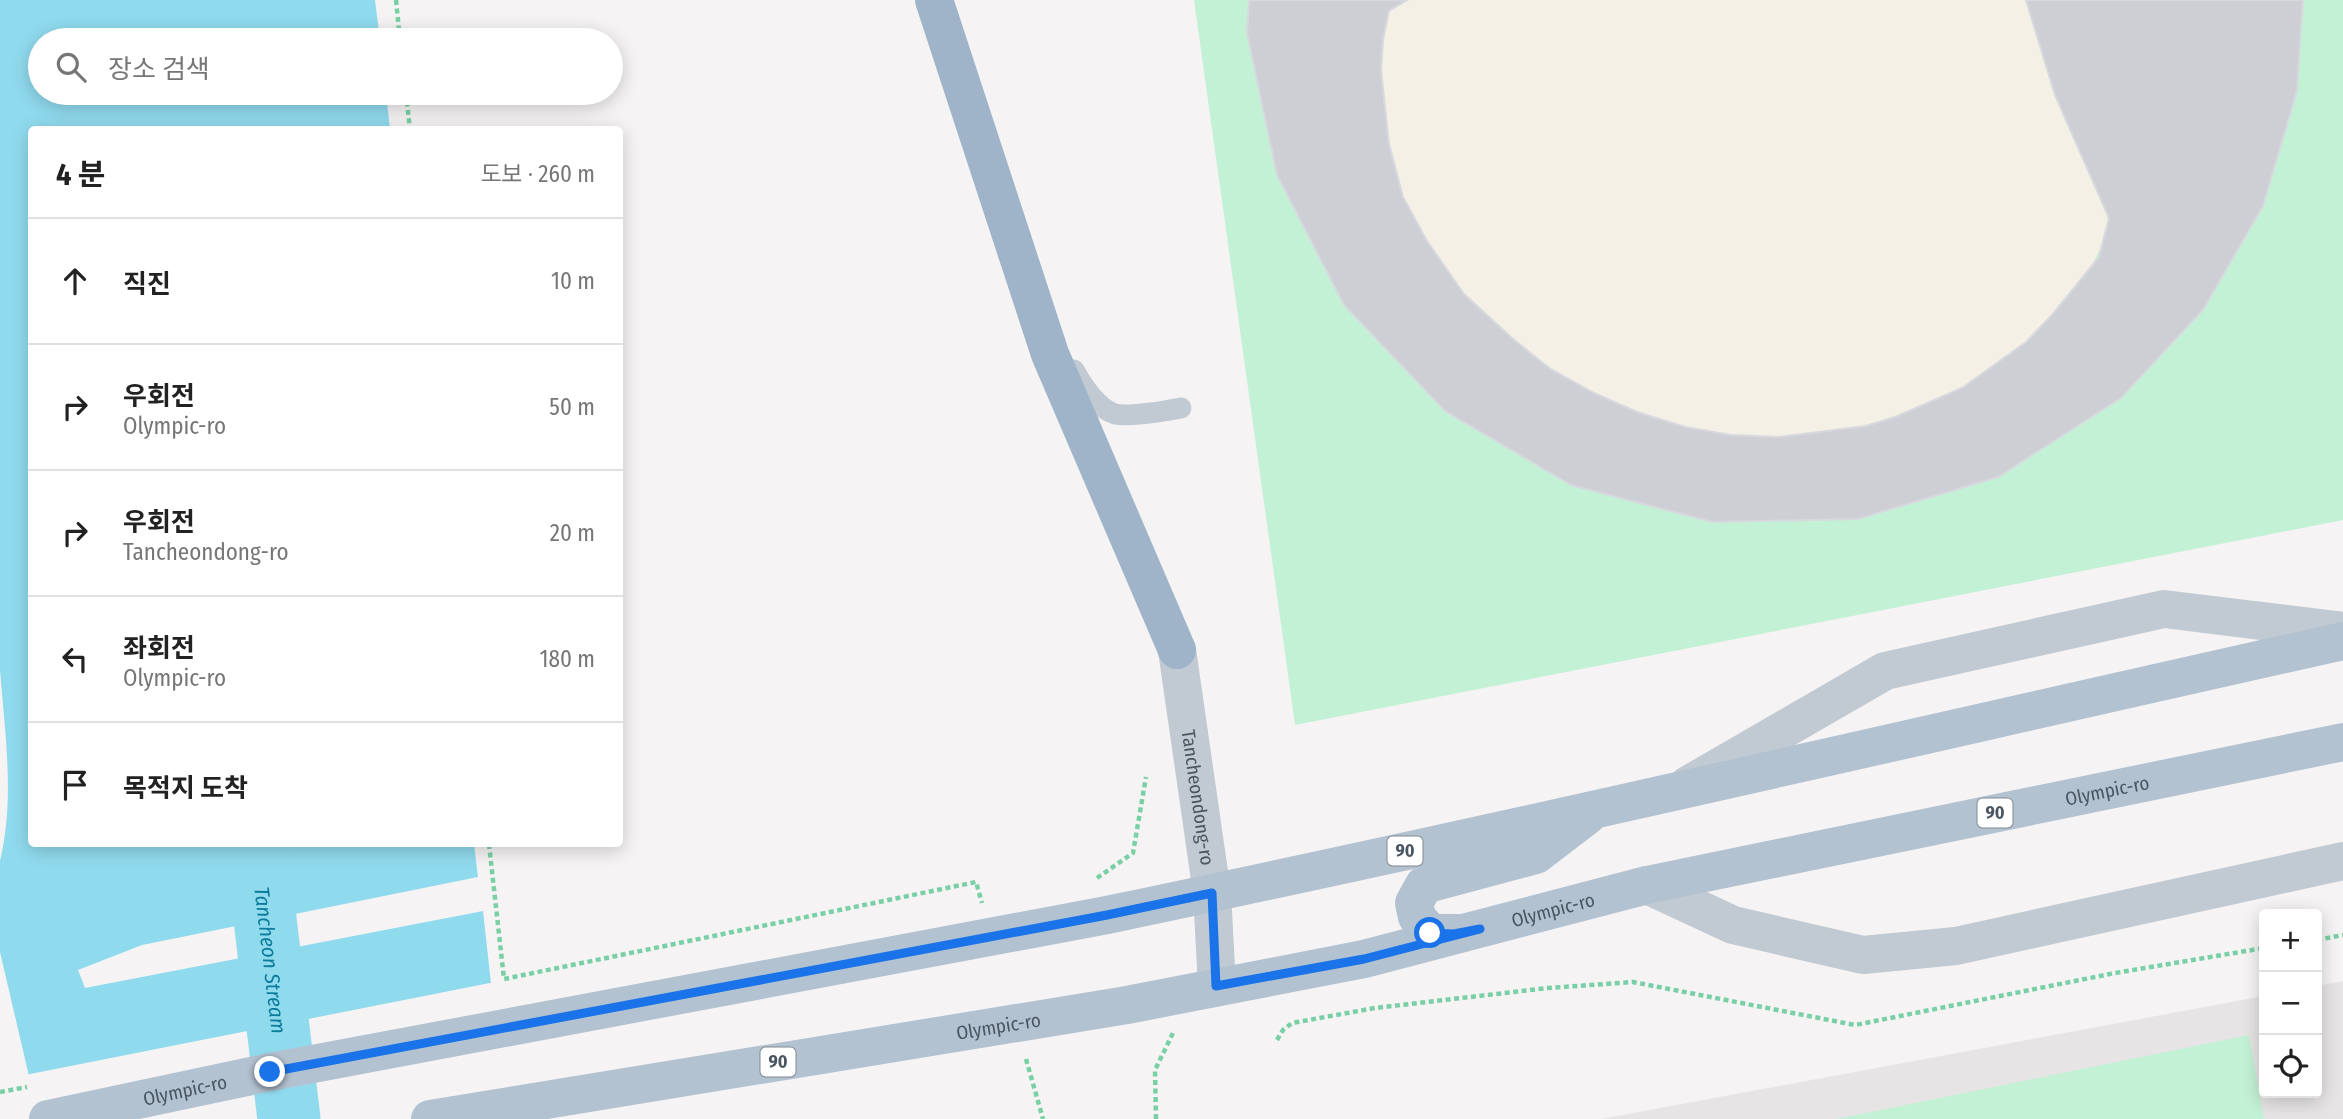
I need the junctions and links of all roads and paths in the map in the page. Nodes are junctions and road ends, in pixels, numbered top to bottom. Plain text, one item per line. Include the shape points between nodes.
1 (396, 0) edge
2 (934, 0) edge
3 (949, 0) edge
4 (399, 28) edge
5 (407, 105) edge
6 (410, 126) edge
7 (1181, 408) dead end
8 (2343, 631) edge
9 (2343, 641) edge
10 (1177, 650) joint
11 (2343, 742) edge
12 (1146, 777) dead end
13 (1680, 790) junction
14 (1597, 809) junction
15 (489, 847) edge
16 (2343, 861) edge
17 (1097, 878) dead end
18 (1647, 885) junction
19 (1212, 893) junction
20 (1480, 929) junction
21 (2343, 935) edge
22 (2322, 939) edge
23 (2259, 949) edge
24 (504, 979) dead end
25 (1216, 986) junction
26 (1173, 1033) dead end
27 (1277, 1040) dead end
28 (48, 1119) edge
29 (430, 1119) edge
30 (1156, 1119) edge

1 - 4 path
2 - 10 highway via 1050,354
3 - 7 lane via 1063,350 1087,393 1114,414
5 - 6 path
8 - 13 street, Olympic-ro via 2164,609 1885,671
9 - 13 main road, Olympic-ro / 90
10 - 19 street, Tancheondong-ro
11 - 18 main road, Olympic-ro / 90
12 - 17 path via 1133,853
13 - 14 main road, Olympic-ro / 90
14 - 19 main road, Olympic-ro / 90
14 - 20 main road via 1536,855 1424,885 1414,904 1430,933
15 - 24 path
16 - 18 street via 1956,946 1863,955 1733,925
18 - 20 main road, Olympic-ro / 90
19 - 25 street, Tancheondong-ro
19 - 28 main road, Olympic-ro / 90 via 270,1072
20 - 25 main road, Olympic-ro / 90 via 1364,959
21 - 22 path
23 - 27 path via 1855,1025 1633,982 1375,1008 1292,1023
25 - 29 main road, Olympic-ro / 90 via 1127,1005
26 - 30 path via 1155,1070

